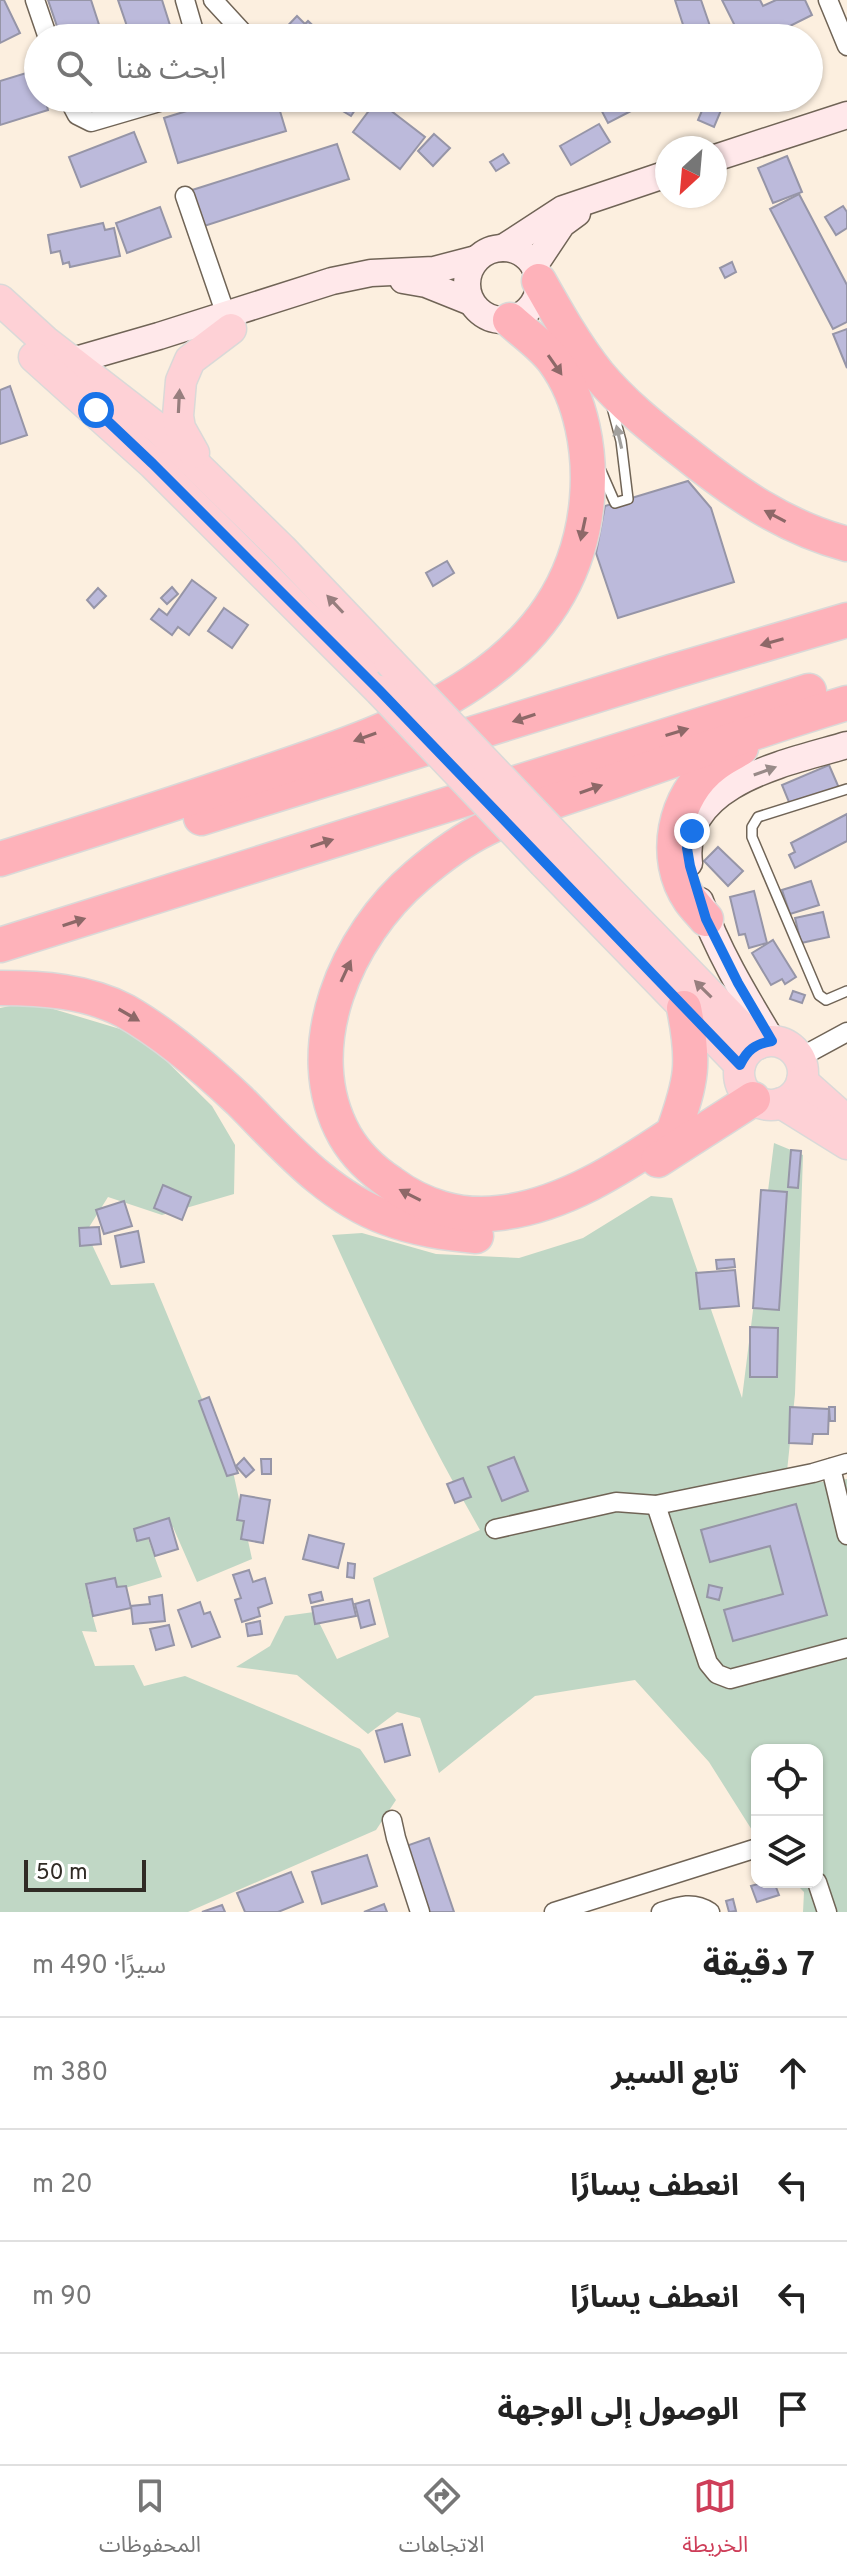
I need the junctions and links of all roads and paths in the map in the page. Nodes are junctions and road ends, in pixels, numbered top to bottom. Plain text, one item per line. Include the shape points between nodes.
1 (35, 0) edge
2 (185, 0) edge
3 (213, 0) edge
4 (828, 0) edge
5 (43, 24) edge
6 (192, 24) edge
7 (235, 24) edge
8 (847, 46) edge
9 (75, 112) edge
10 (125, 112) edge
11 (847, 115) edge
12 (727, 154) edge
13 (655, 178) edge
14 (185, 196) dead end
15 (591, 200) junction
16 (503, 248) junction
17 (476, 259) junction
18 (537, 274) junction
19 (0, 300) edge
20 (471, 302) junction
21 (510, 320) junction
22 (229, 322) junction
23 (0, 326) edge
24 (66, 370) junction
25 (605, 381) junction
26 (581, 424) junction
27 (204, 473) junction
28 (847, 544) edge
29 (847, 620) edge
30 (847, 680) edge
31 (847, 703) edge
32 (783, 723) junction
33 (847, 745) edge
34 (847, 789) edge
35 (552, 852) junction
36 (0, 859) edge
37 (0, 878) edge
38 (706, 919) junction
39 (0, 945) edge
40 (0, 988) edge
41 (847, 991) edge
42 (684, 1008) junction
43 (847, 1032) edge
44 (800, 1069) junction
45 (757, 1072) junction
46 (847, 1121) edge
47 (673, 1133) junction
48 (847, 1144) edge
49 (839, 1465) edge
50 (656, 1505) junction
51 (495, 1529) dead end
52 (847, 1535) edge
53 (847, 1648) edge
54 (392, 1820) dead end
55 (751, 1850) edge
56 (819, 1888) edge
57 (420, 1912) edge
58 (554, 1912) edge
59 (661, 1912) edge
60 (710, 1912) edge
61 (827, 1912) edge

1 - 5 street
2 - 6 street
3 - 7 street
4 - 8 street
9 - 10 street via 91,122
11 - 12 street
13 - 15 street
14 - 22 street
15 - 16 street via 563,209
15 - 18 street via 562,224
16 - 17 street
16 - 18 street via 524,255
17 - 20 street via 467,280
17 - 22 street via 434,270 351,277
18 - 21 street via 534,303
18 - 25 highway via 566,329
19 - 24 main road
20 - 21 street via 487,317
20 - 22 street via 410,280 373,282
21 -> 26 highway via 553,359
22 - 24 street
27 -> 22 main road via 180,428 178,392 190,360
23 - 24 main road
24 - 27 main road via 160,430
24 - 35 main road, bridge via 380,691
26 -> 25 lane via 615,503 628,499 621,441
28 -> 25 highway via 800,529 732,490 641,418
26 -> 36 highway via 588,490 570,573 538,626 476,682 382,731
35 -> 27 main road, bridge via 389,661
29 -> 37 highway
39 -> 30 highway
31 - 32 highway
32 - 38 highway via 714,765 681,809 673,841 678,871 689,898
47 -> 32 highway via 582,1188 533,1206 499,1213 446,1211 383,1178 345,1137 333,1110 326,1070 328,1028 341,982 376,917 440,857 486,828
38 -> 33 street via 687,848 713,799 741,780
34 - 41 lane via 758,817 752,837 819,995 826,1000
35 - 42 main road
45 -> 35 main road
38 - 45 street via 738,983
40 -> 45 highway via 43,988 123,1010 209,1072 342,1194 384,1217 424,1230 492,1236 563,1218 600,1197
42 - 45 main road
42 - 47 highway via 690,1082
43 - 44 street
44 - 45 main road via 792,1049
44 - 45 main road via 798,1091
44 - 46 main road
45 - 47 highway
45 - 48 main road
49 - 50 street
49 - 52 street
50 - 51 street via 609,1503
50 - 53 street via 708,1663 717,1674 730,1679
54 - 57 street
55 - 58 street
56 - 61 street
59 - 60 street via 684,1904

